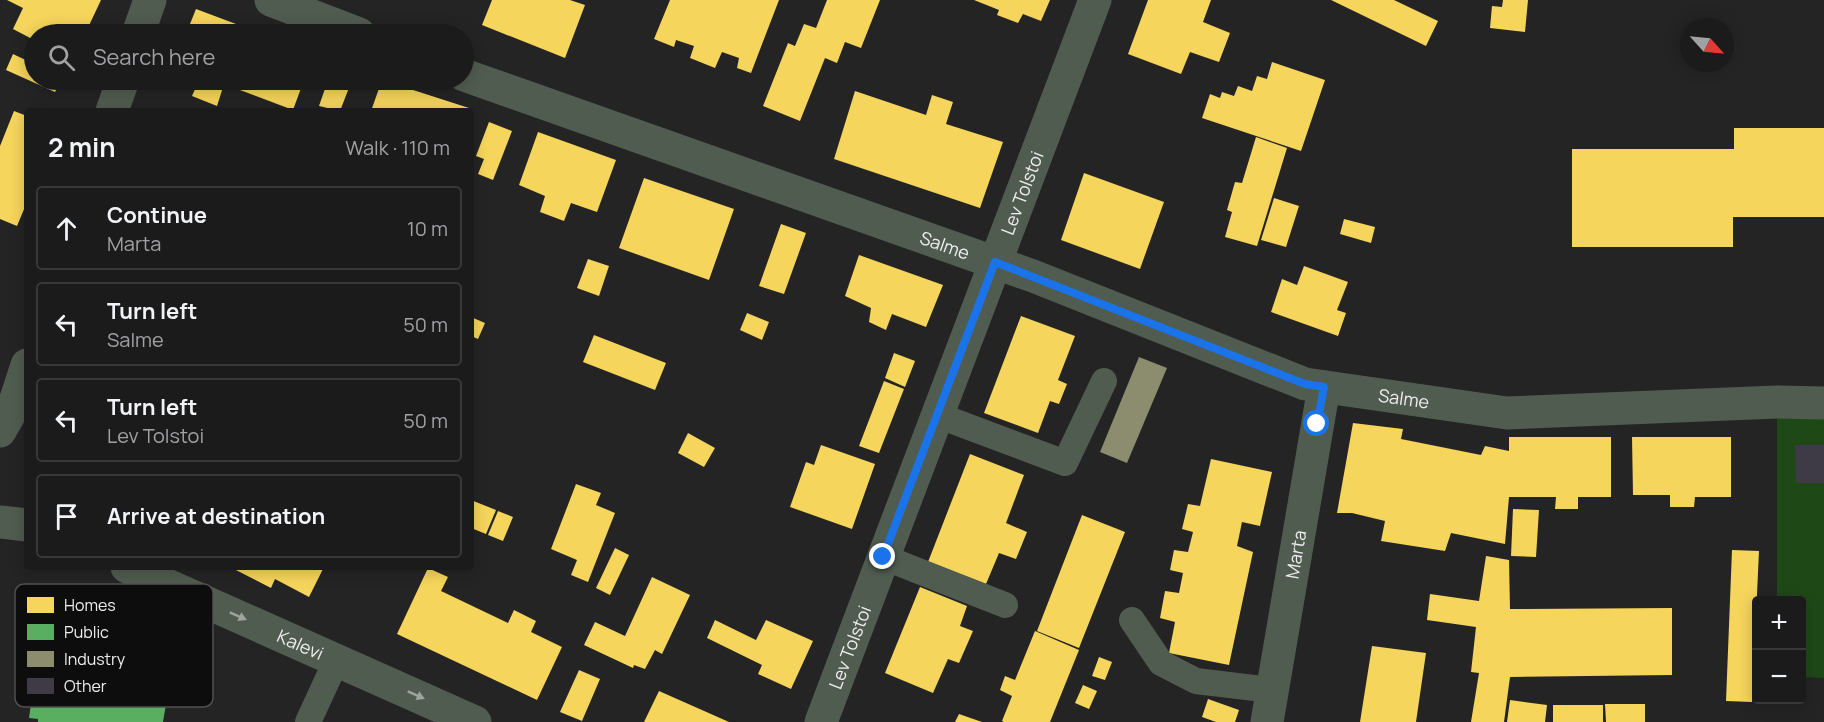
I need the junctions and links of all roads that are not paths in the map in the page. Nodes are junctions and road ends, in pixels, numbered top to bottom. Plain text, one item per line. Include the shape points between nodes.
1 (150, 0) edge
2 (271, 0) edge
3 (1095, 0) edge
4 (142, 24) edge
5 (333, 24) edge
6 (474, 79) edge
7 (119, 90) edge
8 (113, 108) edge
9 (995, 262) junction
10 (24, 374) edge
11 (1104, 381) dead end
12 (1324, 387) junction
13 (1824, 403) edge
14 (937, 415) junction
15 (0, 431) edge
16 (0, 522) edge
17 (24, 525) edge
18 (883, 557) junction
19 (134, 570) edge
20 (166, 584) edge
21 (213, 605) edge
22 (1005, 605) dead end
23 (1132, 620) dead end
24 (337, 659) junction
25 (1272, 690) junction
26 (308, 722) edge
27 (475, 722) edge
28 (821, 722) edge
29 (1267, 722) edge

1 - 4 street
2 - 5 street
3 - 9 street, Lev Tolstoi
6 - 9 street, Salme
7 - 8 street
9 - 12 street, Salme via 1305,384
9 - 14 street, Lev Tolstoi
10 - 15 street via 13,408
11 - 14 lane via 1065,463
12 - 13 street, Salme via 1507,413
12 - 25 street, Marta
14 - 18 street, Lev Tolstoi
16 - 17 street
18 - 22 lane
18 - 28 street, Lev Tolstoi
19 -> 20 street, Kalevi
21 -> 24 street, Kalevi
23 - 25 lane via 1161,663 1196,681
24 - 26 lane
24 -> 27 street, Kalevi
25 - 29 street, Marta

